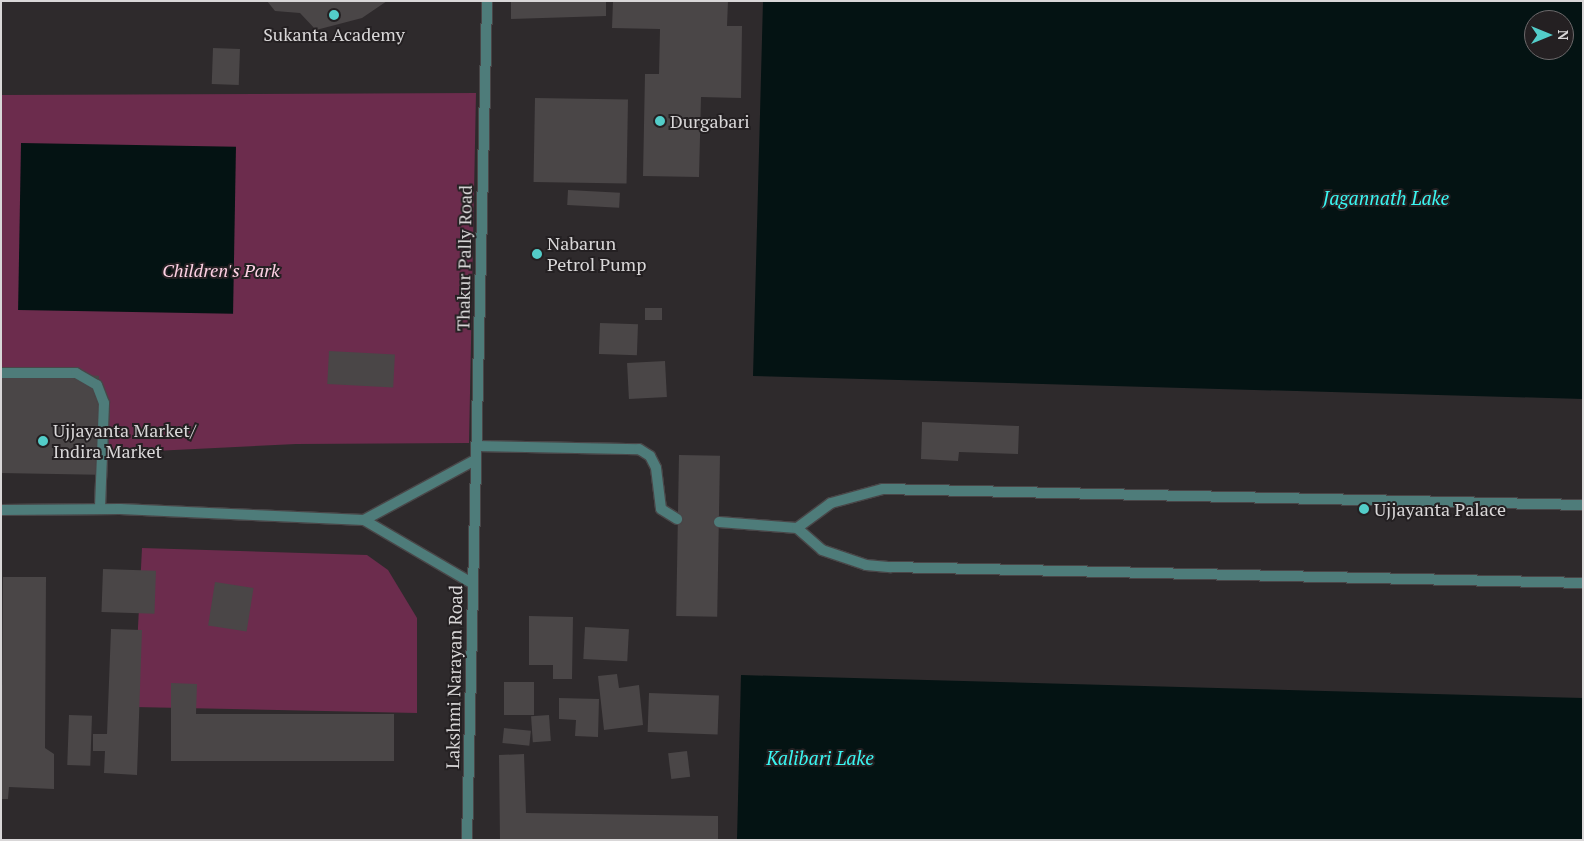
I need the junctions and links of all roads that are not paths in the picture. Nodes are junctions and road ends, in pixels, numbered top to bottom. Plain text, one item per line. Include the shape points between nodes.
1 (486, 1) edge
2 (1, 373) edge
3 (476, 446) junction
4 (475, 460) junction
5 (1583, 504) edge
6 (100, 509) junction
7 (1, 510) edge
8 (474, 516) joint
9 (677, 519) dead end
10 (364, 520) junction
11 (719, 522) dead end
12 (797, 528) junction
13 (472, 583) junction
14 (1583, 583) edge
15 (467, 840) edge

1 - 3 street, Thakur Pally Road
2 - 6 street via 76,373 97,386 104,403
3 - 4 street, Thakur Pally Road
3 - 9 street via 639,449 650,456 656,468 661,509
4 - 8 street, Thakur Pally Road
4 - 10 street
5 - 12 street via 883,489 831,503
6 - 7 street
6 - 10 street
8 - 13 street, Lakshmi Narayan Road
10 - 13 street
11 - 12 street
12 - 14 street via 822,550 866,565 891,567
13 - 15 street, Lakshmi Narayan Road

